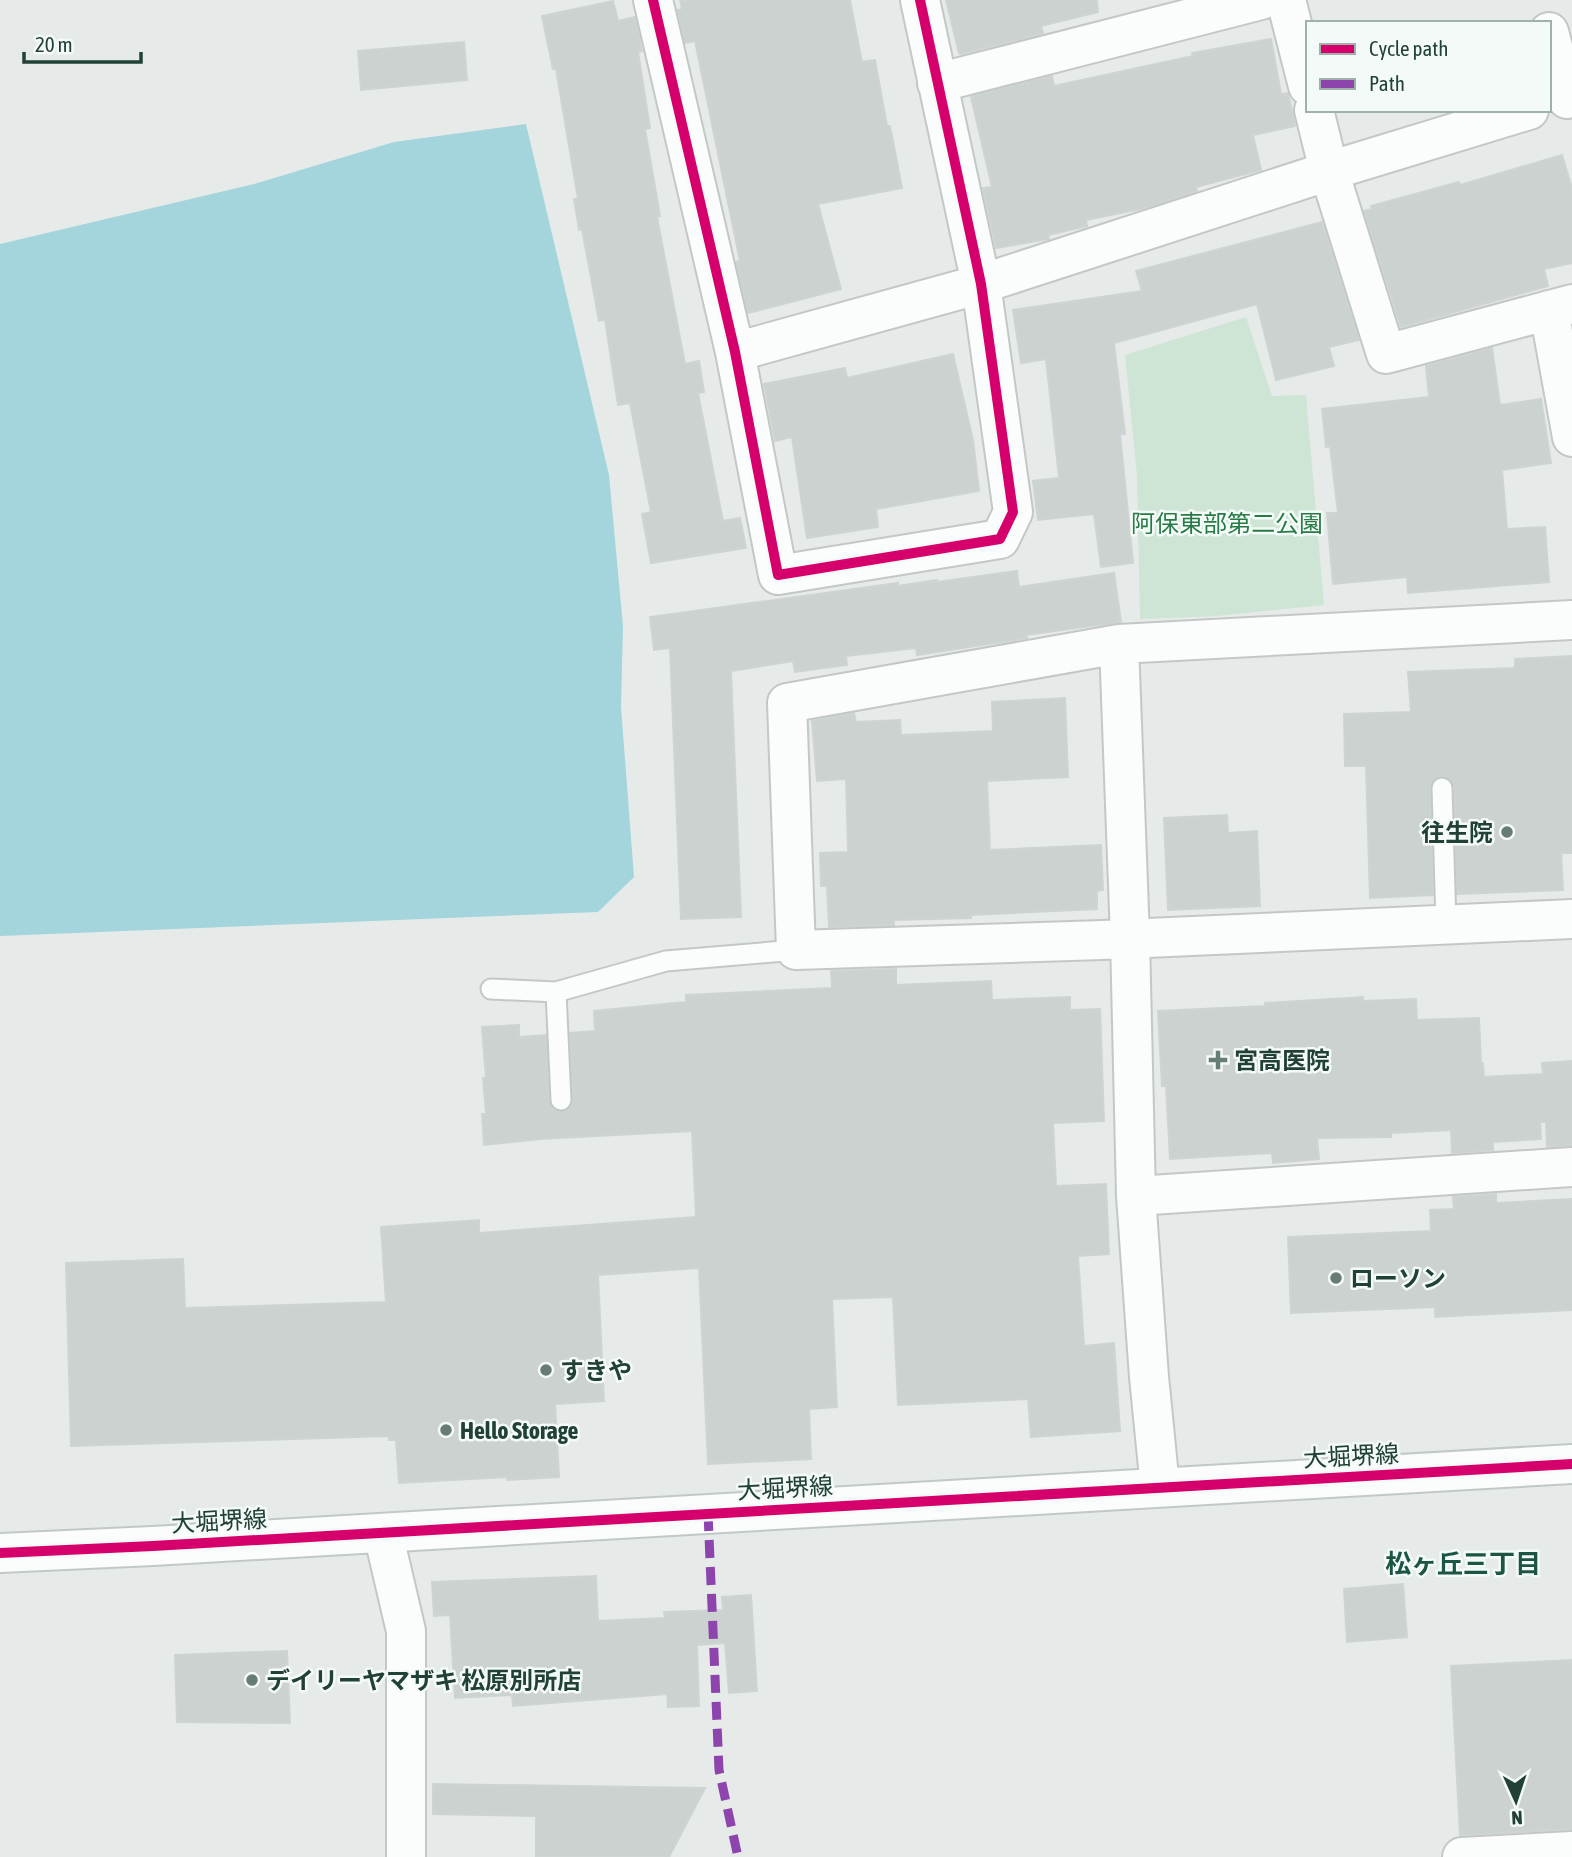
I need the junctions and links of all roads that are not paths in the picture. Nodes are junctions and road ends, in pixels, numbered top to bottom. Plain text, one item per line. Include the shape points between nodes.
1 (653, 0) edge
2 (920, 0) edge
3 (1261, 0) edge
4 (1286, 0) edge
5 (1541, 0) edge
6 (1546, 21) edge
7 (1551, 42) edge
8 (1306, 78) edge
9 (937, 83) junction
10 (1563, 100) edge
11 (1314, 112) edge
12 (1522, 112) edge
13 (1329, 171) junction
14 (981, 284) junction
15 (1561, 307) edge
16 (735, 352) junction
17 (1572, 437) edge
18 (1572, 620) edge
19 (1119, 644) junction
20 (1442, 788) dead end
21 (1572, 919) edge
22 (1446, 924) junction
23 (1130, 938) junction
24 (796, 950) junction
25 (491, 989) dead end
26 (556, 992) junction
27 (561, 1100) dead end
28 (1572, 1167) edge
29 (1136, 1196) junction
30 (1572, 1464) edge
31 (1160, 1488) junction
32 (383, 1533) junction
33 (0, 1553) edge
34 (1572, 1851) edge
35 (407, 1857) edge
36 (1462, 1857) edge

1 - 16 street
2 - 9 street
3 - 9 street
4 - 8 street
5 - 6 street
7 - 10 street
9 - 14 street
11 - 13 street
12 - 13 street
13 - 14 street
13 - 15 street via 1386,354
14 - 16 street
14 - 16 street via 1013,512 1000,539 778,575
15 - 17 street
18 - 19 street
19 - 23 street
19 - 24 street via 787,703
20 - 22 lane
21 - 22 street
22 - 23 street
23 - 24 street
23 - 29 street
24 - 26 lane via 666,961
25 - 26 lane
26 - 27 lane
28 - 29 street
29 - 31 street
30 - 31 street, 大堀堺線
31 - 32 street, 大堀堺線
32 - 33 street, 大堀堺線
32 - 35 street via 406,1631
34 - 36 street

